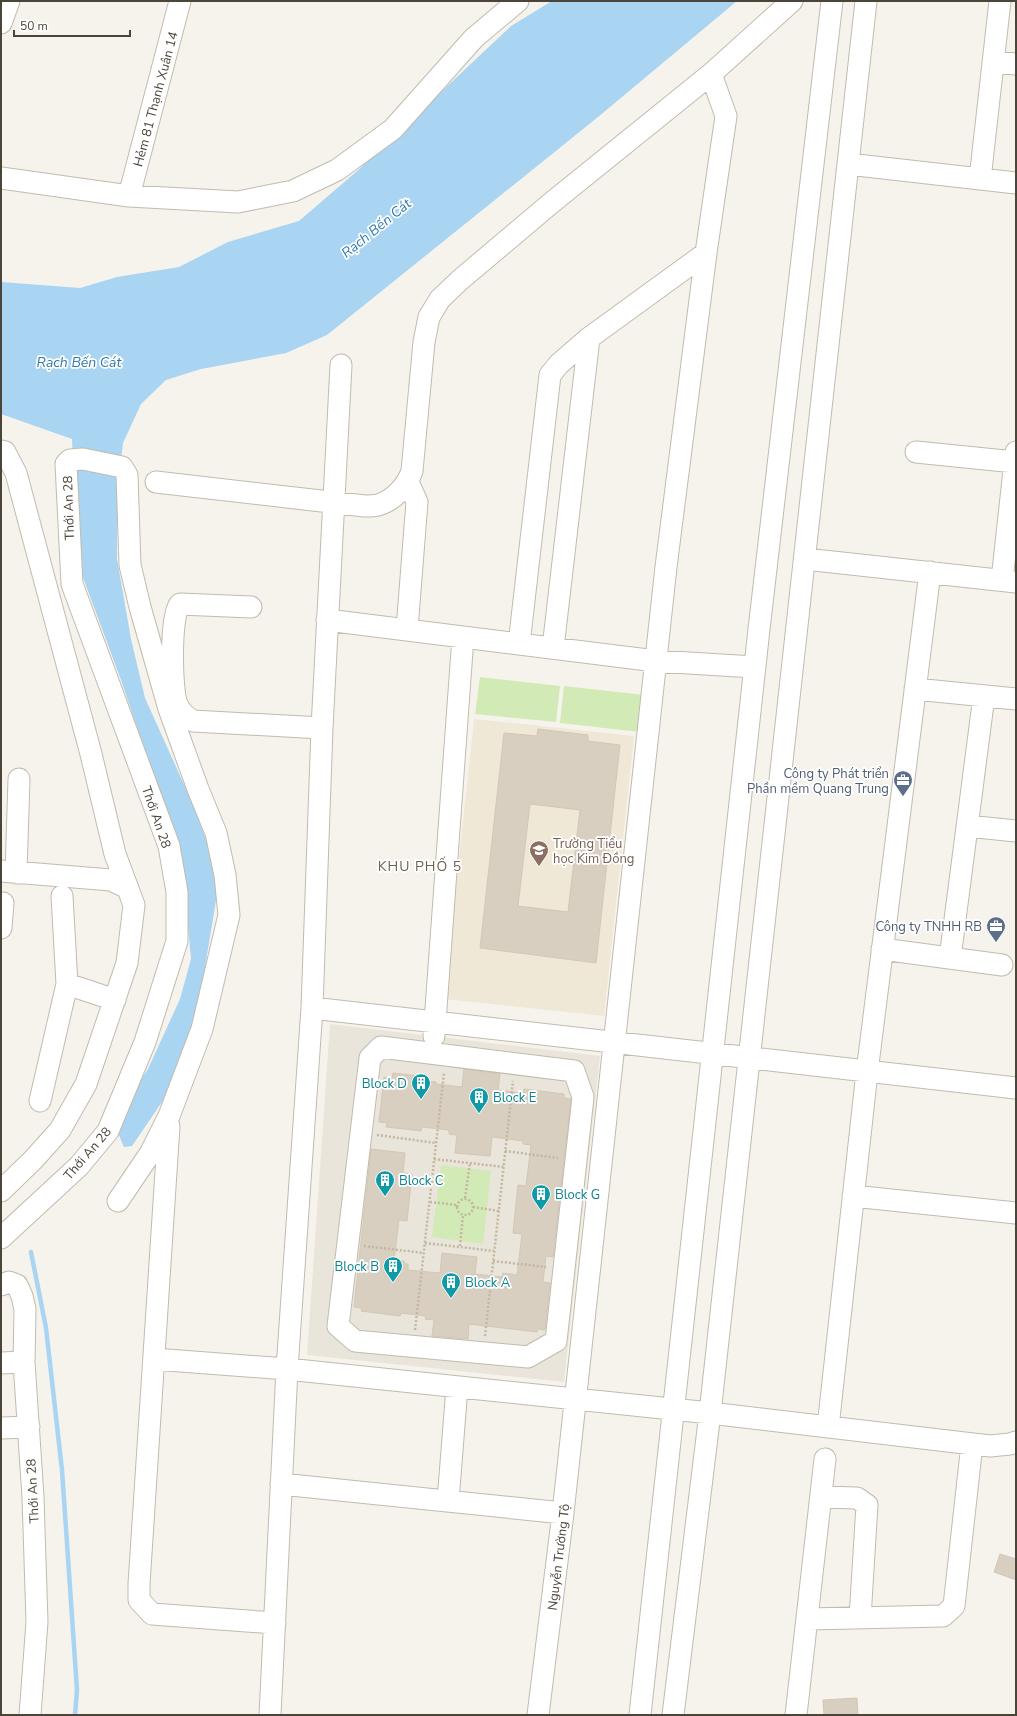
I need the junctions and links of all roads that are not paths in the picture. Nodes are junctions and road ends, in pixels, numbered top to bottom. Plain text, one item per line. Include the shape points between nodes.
1 (9, 1) edge
2 (180, 1) edge
3 (518, 1) edge
4 (792, 1) edge
5 (832, 1) edge
6 (866, 1) edge
7 (1000, 1) edge
8 (1, 23) edge
9 (993, 62) junction
10 (1016, 64) edge
11 (711, 74) junction
12 (848, 164) junction
13 (1, 178) edge
14 (980, 179) junction
15 (1016, 182) edge
16 (128, 196) junction
17 (706, 253) junction
18 (589, 338) junction
19 (341, 365) dead end
20 (1, 451) edge
21 (916, 452) dead end
22 (1015, 457) edge
23 (156, 482) dead end
24 (408, 482) junction
25 (334, 504) junction
26 (804, 559) junction
27 (930, 572) junction
28 (1009, 581) edge
29 (251, 607) dead end
30 (327, 620) junction
31 (408, 629) junction
32 (464, 637) junction
33 (519, 644) junction
34 (553, 648) junction
35 (656, 661) junction
36 (754, 667) junction
37 (916, 689) junction
38 (984, 696) junction
39 (1016, 699) edge
40 (322, 728) junction
41 (19, 778) dead end
42 (967, 826) junction
43 (1016, 831) edge
44 (9, 872) edge
45 (128, 888) junction
46 (62, 896) dead end
47 (1, 903) edge
48 (1, 928) edge
49 (882, 949) junction
50 (950, 958) junction
51 (1002, 965) dead end
52 (67, 984) junction
53 (114, 1000) junction
54 (312, 1008) junction
55 (435, 1022) junction
56 (614, 1044) junction
57 (439, 1053) junction
58 (711, 1053) junction
59 (749, 1057) junction
60 (867, 1072) junction
61 (1016, 1088) edge
62 (40, 1101) dead end
63 (169, 1116) junction
64 (1, 1191) edge
65 (853, 1196) junction
66 (118, 1201) dead end
67 (1016, 1213) edge
68 (1, 1238) edge
69 (1, 1285) edge
70 (154, 1359) junction
71 (24, 1362) junction
72 (1, 1363) edge
73 (287, 1369) junction
74 (458, 1387) junction
75 (576, 1400) junction
76 (672, 1409) junction
77 (710, 1413) junction
78 (828, 1427) junction
79 (1, 1428) edge
80 (29, 1428) junction
81 (1016, 1442) edge
82 (972, 1444) junction
83 (826, 1459) dead end
84 (280, 1484) junction
85 (821, 1497) junction
86 (448, 1501) junction
87 (563, 1513) junction
88 (860, 1618) junction
89 (808, 1620) junction
90 (275, 1623) junction
91 (30, 1715) edge
92 (270, 1715) edge
93 (538, 1715) edge
94 (640, 1715) edge
95 (673, 1715) edge
96 (796, 1715) edge

1 - 8 street
2 - 16 street, Hẻm 81 Thạnh Xuân 14
3 - 16 street via 474,38 393,129 337,170 293,191 238,202
4 - 11 street
5 - 36 street
6 - 12 street
7 - 9 street
9 - 10 street
9 - 14 street
11 - 17 street, Nguyễn Trường Tộ via 726,116
11 - 24 street via 550,204 440,299 429,317 424,342 412,471
12 - 14 street
12 - 26 street
13 - 16 street
14 - 15 street
17 - 18 street
17 - 35 street, Nguyễn Trường Tộ
18 - 33 street via 550,375
18 - 34 street
19 - 25 street
20 - 45 street via 5,452 16,473 115,854
21 - 22 street
22 - 28 street
23 - 25 street
24 - 25 street via 390,499 378,505
24 - 31 street via 417,502
25 - 30 street
26 - 27 street
26 - 59 street
27 - 28 street
27 - 37 street
29 - 40 street via 183,604 177,606 172,667 174,695 181,711 194,721
30 - 31 street
30 - 40 street
31 - 32 street
32 - 33 street
32 - 55 street
33 - 34 street
34 - 35 street
35 - 36 street
35 - 56 street, Nguyễn Trường Tộ
36 - 58 street
37 - 38 street
37 - 49 street
38 - 39 street
38 - 42 street
40 - 54 street
41 - 44 street
42 - 43 street
42 - 50 street
44 - 45 street via 111,880
45 - 53 street via 134,905 127,963
46 - 52 street
47 - 48 street
49 - 50 street
49 - 60 street
50 - 51 street
52 - 53 street
52 - 62 street
53 - 64 street via 86,1084 60,1130
54 - 55 street
54 - 73 street
55 - 56 street
55 - 57 street
56 - 58 street
56 - 75 street, Nguyễn Trường Tộ
57 - 57 street via 574,1071 583,1097 556,1341 528,1357 355,1341 338,1326 370,1058 382,1047
58 - 59 street
58 - 76 street
59 - 60 street
59 - 77 street
60 - 61 street
60 - 65 street
63 - 66 street, Thới An 28 via 151,1152
63 - 68 street, Thới An 28 via 202,1029 229,915 225,875 216,833 169,709 140,607 130,565 127,476 122,467 83,459 70,460 66,464 72,584 169,846 177,892 177,941 145,1042 108,1131 79,1166
63 - 70 street
65 - 67 street
65 - 78 street
69 - 71 street, Thới An 28 via 9,1282 17,1285 22,1296 25,1309
70 - 73 street
70 - 90 street via 139,1600 152,1614
71 - 72 street
71 - 80 street, Thới An 28
73 - 74 street
73 - 84 street
74 - 75 street
74 - 86 street
75 - 76 street
75 - 87 street, Nguyễn Trường Tộ
76 - 77 street
76 - 94 street
77 - 78 street
77 - 95 street
78 - 82 street
79 - 80 street
80 - 91 street, Thới An 28 via 37,1622
81 - 82 street via 1002,1445
82 - 88 street via 954,1606 943,1616
83 - 85 street
84 - 86 street
84 - 90 street
85 - 88 street via 857,1498 867,1505
85 - 89 street
86 - 87 street
87 - 93 street, Nguyễn Trường Tộ
88 - 89 street
89 - 96 street
90 - 92 street

